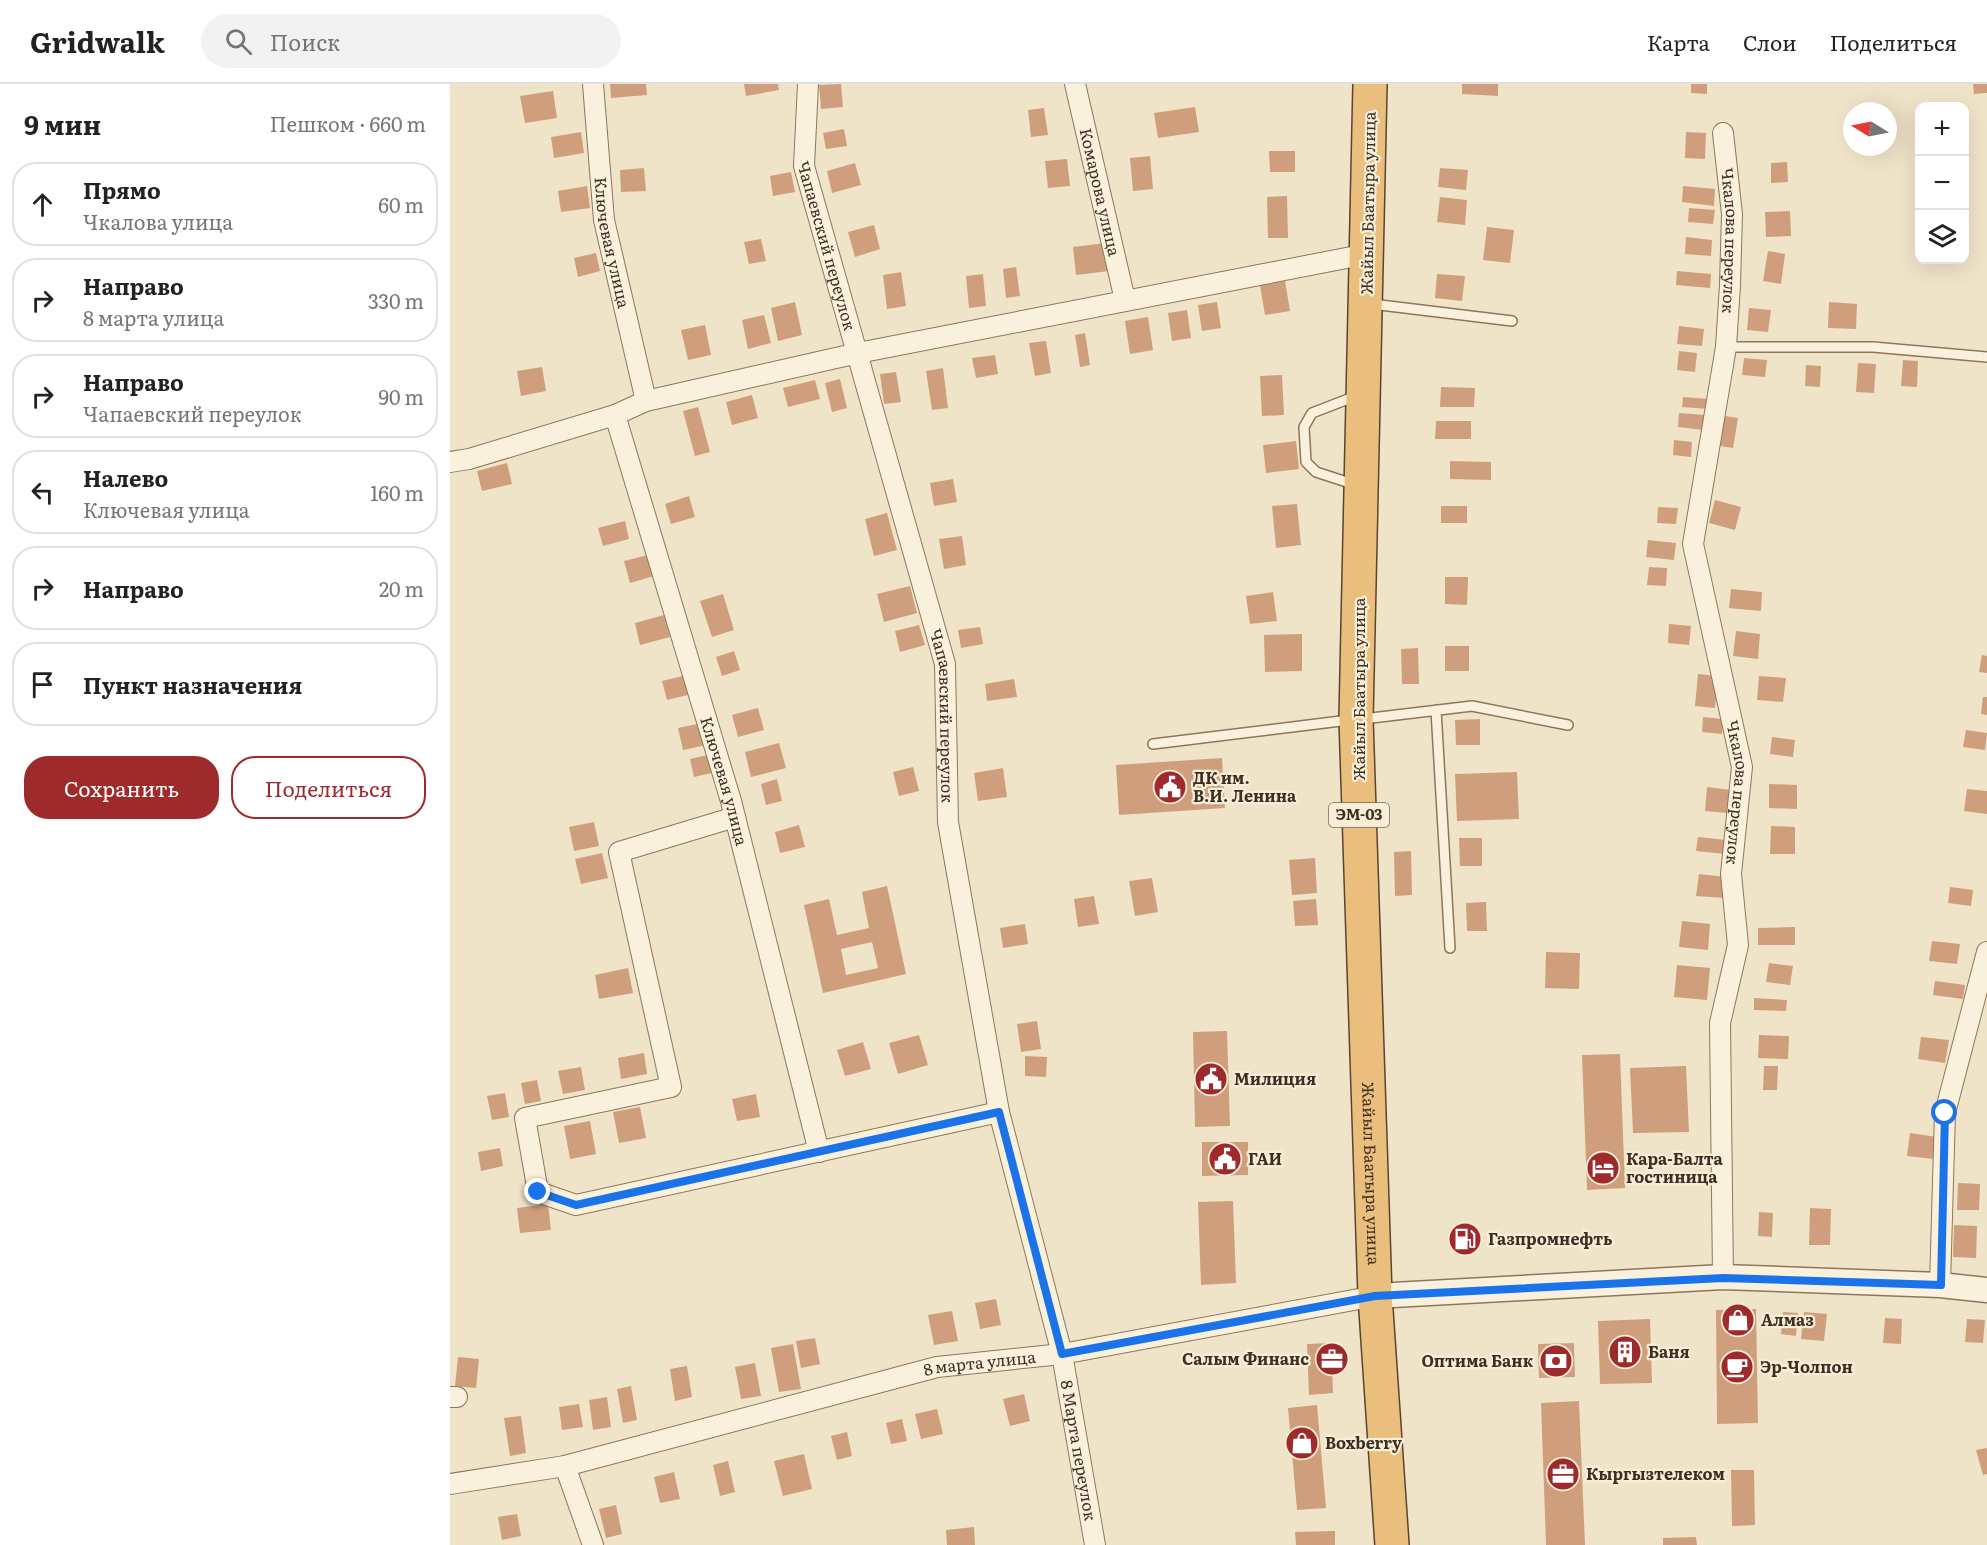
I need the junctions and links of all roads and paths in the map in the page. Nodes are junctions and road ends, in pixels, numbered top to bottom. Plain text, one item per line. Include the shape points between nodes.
1 (592, 84) edge
2 (808, 84) edge
3 (1075, 84) edge
4 (1370, 84) edge
5 (1723, 133) dead end
6 (1367, 254) junction
7 (1125, 300) junction
8 (1366, 304) junction
9 (1512, 321) dead end
10 (1726, 347) junction
11 (858, 353) junction
12 (1987, 357) edge
13 (1364, 393) junction
14 (645, 401) junction
15 (615, 415) junction
16 (450, 462) edge
17 (1362, 486) junction
18 (1436, 710) junction
19 (1356, 719) junction
20 (1568, 725) dead end
21 (1153, 744) dead end
22 (735, 817) junction
23 (1450, 948) dead end
24 (1987, 952) edge
25 (999, 1112) junction
26 (819, 1152) junction
27 (1723, 1278) junction
28 (1941, 1285) junction
29 (1987, 1290) edge
30 (1375, 1296) junction
31 (1062, 1354) junction
32 (565, 1466) junction
33 (450, 1484) edge
34 (592, 1545) edge
35 (1095, 1545) edge
36 (1392, 1545) edge

1 - 14 street, Ключевая улица via 604,220
2 - 11 street, Чапаевский переулок via 804,166
3 - 7 street, Комарова улица
4 - 6 highway, Жайыл Баатыра улица / ЭМ-03
5 - 10 street, Чкалова переулок via 1732,214
6 - 7 street
6 - 8 highway, Жайыл Баатыра улица / ЭМ-03
7 - 11 street
8 - 9 lane
8 - 13 highway, Жайыл Баатыра улица / ЭМ-03
10 - 12 lane via 1873,347
10 - 27 street, Чкалова переулок via 1693,544 1742,767 1731,874 1738,945 1720,1023
11 - 14 street
11 - 25 street, Чапаевский переулок via 945,664 948,822
13 - 17 highway, Жайыл Баатыра улица / ЭМ-03
13 - 17 lane via 1312,413 1304,427 1306,462 1316,472
14 - 15 street
15 - 16 street
15 - 22 street, Ключевая улица
17 - 19 highway, Жайыл Баатыра улица / ЭМ-03
18 - 19 lane
18 - 20 lane via 1472,706
18 - 23 lane
19 - 21 lane
19 - 30 highway, Жайыл Баатыра улица / ЭМ-03
22 - 26 street, Ключевая улица
22 - 26 street via 619,852 671,1087 525,1118 538,1192 576,1205
24 - 28 street via 1945,1113
25 - 26 street
25 - 31 street, Чапаевский переулок
27 - 28 street, 8 марта улица
27 - 30 street, 8 марта улица
28 - 29 street, 8 марта улица
30 - 31 street, 8 марта улица
30 - 36 highway, Жайыл Баатыра улица / ЭМ-03
31 - 32 street, 8 марта улица via 937,1367
31 - 35 street, 8 Марта переулок
32 - 33 street, 8 марта улица
32 - 34 street

